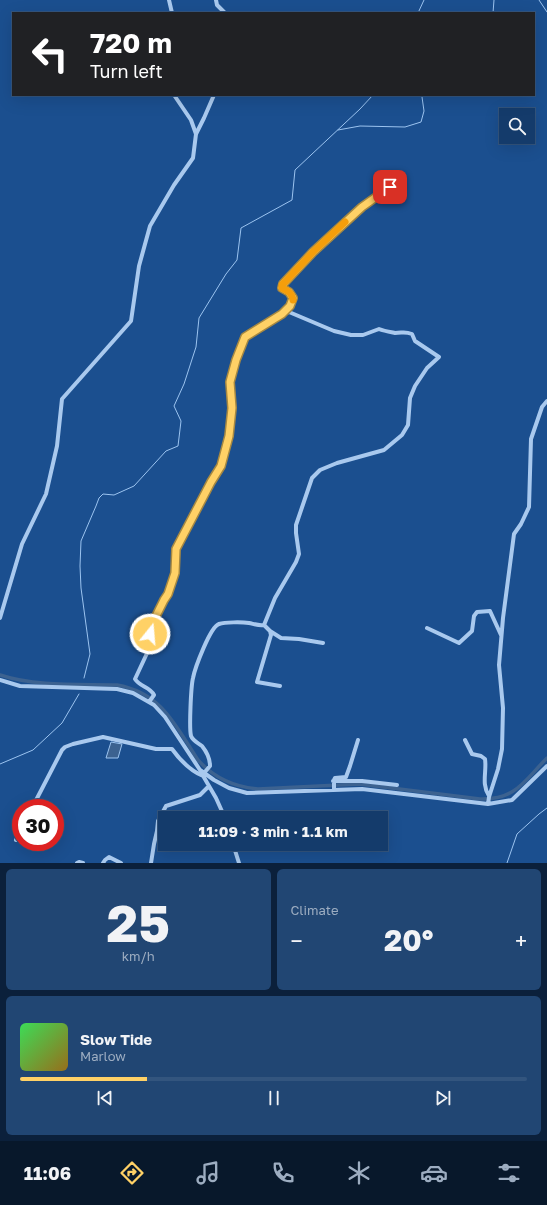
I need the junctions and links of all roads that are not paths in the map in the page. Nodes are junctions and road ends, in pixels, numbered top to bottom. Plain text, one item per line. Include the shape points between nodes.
1 (169, 0) edge
2 (216, 0) edge
3 (172, 12) edge
4 (224, 12) edge
5 (175, 96) edge
6 (214, 96) edge
7 (196, 134) junction
8 (390, 187) dead end
9 (282, 314) junction
10 (547, 401) edge
11 (0, 618) edge
12 (264, 625) junction
13 (428, 628) dead end
14 (270, 631) junction
15 (502, 637) junction
16 (323, 643) dead end
17 (0, 680) edge
18 (280, 686) dead end
19 (149, 702) junction
20 (358, 740) dead end
21 (465, 740) dead end
22 (547, 766) edge
23 (202, 773) junction
24 (333, 782) junction
25 (397, 785) dead end
26 (209, 786) junction
27 (334, 790) junction
28 (489, 796) junction
29 (37, 799) edge
30 (488, 804) junction
31 (222, 811) edge
32 (235, 851) edge
33 (77, 863) edge
34 (82, 863) edge
35 (103, 863) edge
36 (121, 863) edge
37 (151, 863) edge
38 (239, 863) edge

1 - 3 street
2 - 4 street
5 - 7 street via 191,120
6 - 7 street
7 - 11 street via 193,158 150,226 139,266 131,321 62,399 57,446 46,494 22,544
8 - 9 street via 357,212 313,252 283,284 282,288 293,298 290,306
9 - 12 street via 291,312 334,331 351,335 363,335 379,329 412,334 415,341 440,357 427,368 415,386 410,398 408,426 402,435 384,450 337,463 320,470 312,478 296,526 299,554 275,598
9 - 19 street via 245,337 236,360 230,382 232,408 229,436 221,466 176,549 175,573 168,594 151,626 149,649 135,679 151,690 154,695
10 - 15 street via 542,407 532,439 529,507 514,534
12 - 14 street
12 - 23 street via 218,625 213,629 197,663 192,680 190,729 193,739 202,746 210,761 210,766
13 - 15 street via 459,643 472,631 477,612 490,611
14 - 16 street via 281,638
14 - 18 street via 257,682
15 - 28 street via 499,665 503,708 502,749
17 - 19 street via 20,686 117,689 134,693
19 - 23 street via 165,717
20 - 24 street via 346,777 335,778
21 - 28 street via 472,754 484,759 484,782
22 - 30 street via 512,800
23 - 26 street
23 - 27 street via 229,788 247,793
23 - 29 street via 198,774 178,758 172,749 156,749 103,737 65,747
24 - 25 street via 362,781
24 - 27 street
26 - 31 street
26 - 37 street via 200,795 166,806 158,821
27 - 30 street via 362,789
28 - 30 street
32 - 38 street
33 - 34 street
35 - 36 street via 109,857

